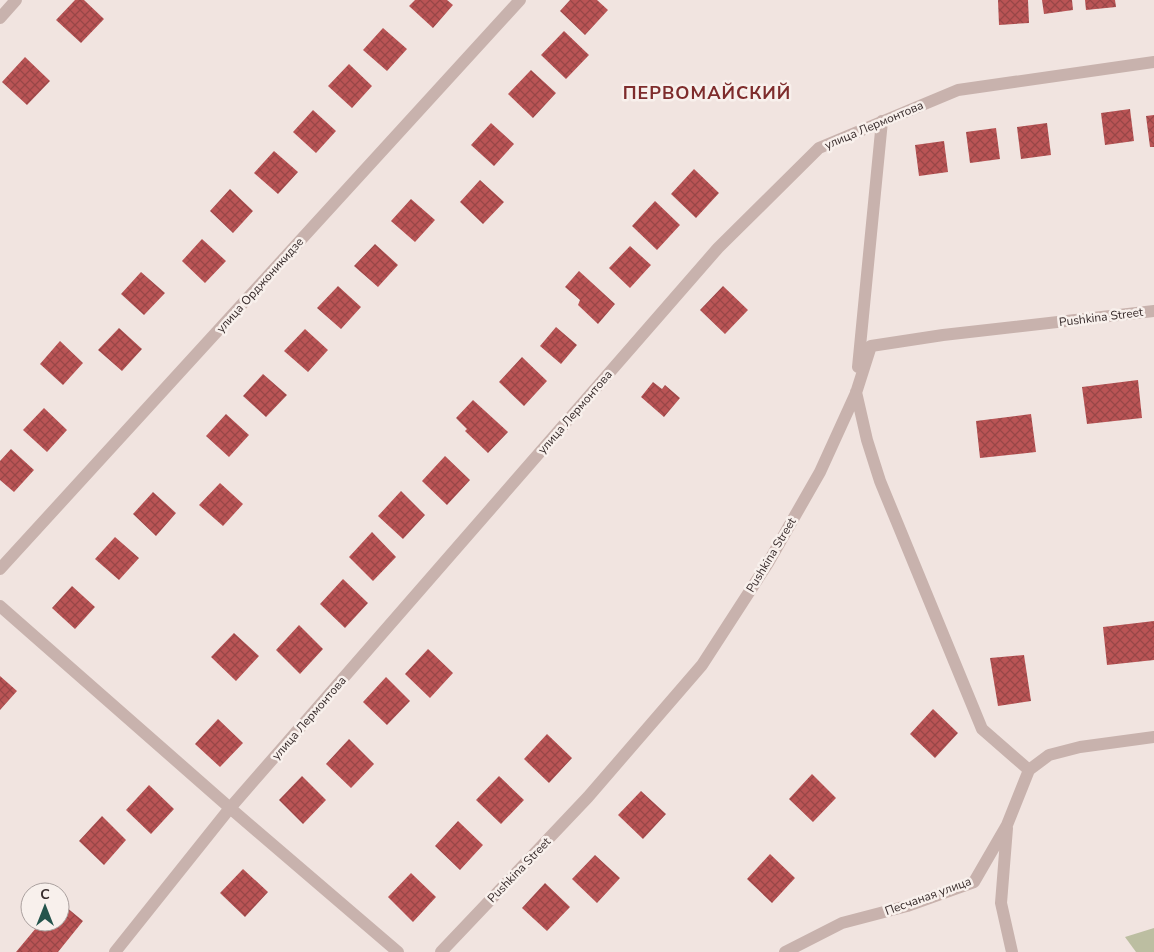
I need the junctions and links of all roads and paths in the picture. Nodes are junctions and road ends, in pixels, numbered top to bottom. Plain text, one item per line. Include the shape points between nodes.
1 (16, 0) edge
2 (520, 0) edge
3 (0, 18) edge
4 (1154, 62) edge
5 (882, 122) junction
6 (1154, 311) edge
7 (856, 393) junction
8 (0, 569) edge
9 (0, 606) edge
10 (1154, 737) edge
11 (1029, 770) junction
12 (230, 808) junction
13 (115, 952) edge
14 (398, 952) edge
15 (441, 952) edge
16 (785, 952) edge
17 (1012, 952) edge

1 - 3 street
2 - 8 street, улица Орджоникидзе
4 - 5 street, улица Лермонтова via 958,90
5 - 7 street
5 - 12 street, улица Лермонтова via 819,148 718,248
6 - 7 street, Pushkina Street via 871,346
7 - 11 street via 880,481 982,729
7 - 15 street, Pushkina Street via 820,472 768,563 702,666 588,797
9 - 12 street
10 - 11 street via 1080,747 1049,755
11 - 16 street, Песчаная улица via 1007,824 974,882 907,906 842,923
11 - 17 street via 1007,825 1001,903
12 - 13 street, улица Лермонтова
12 - 14 street

